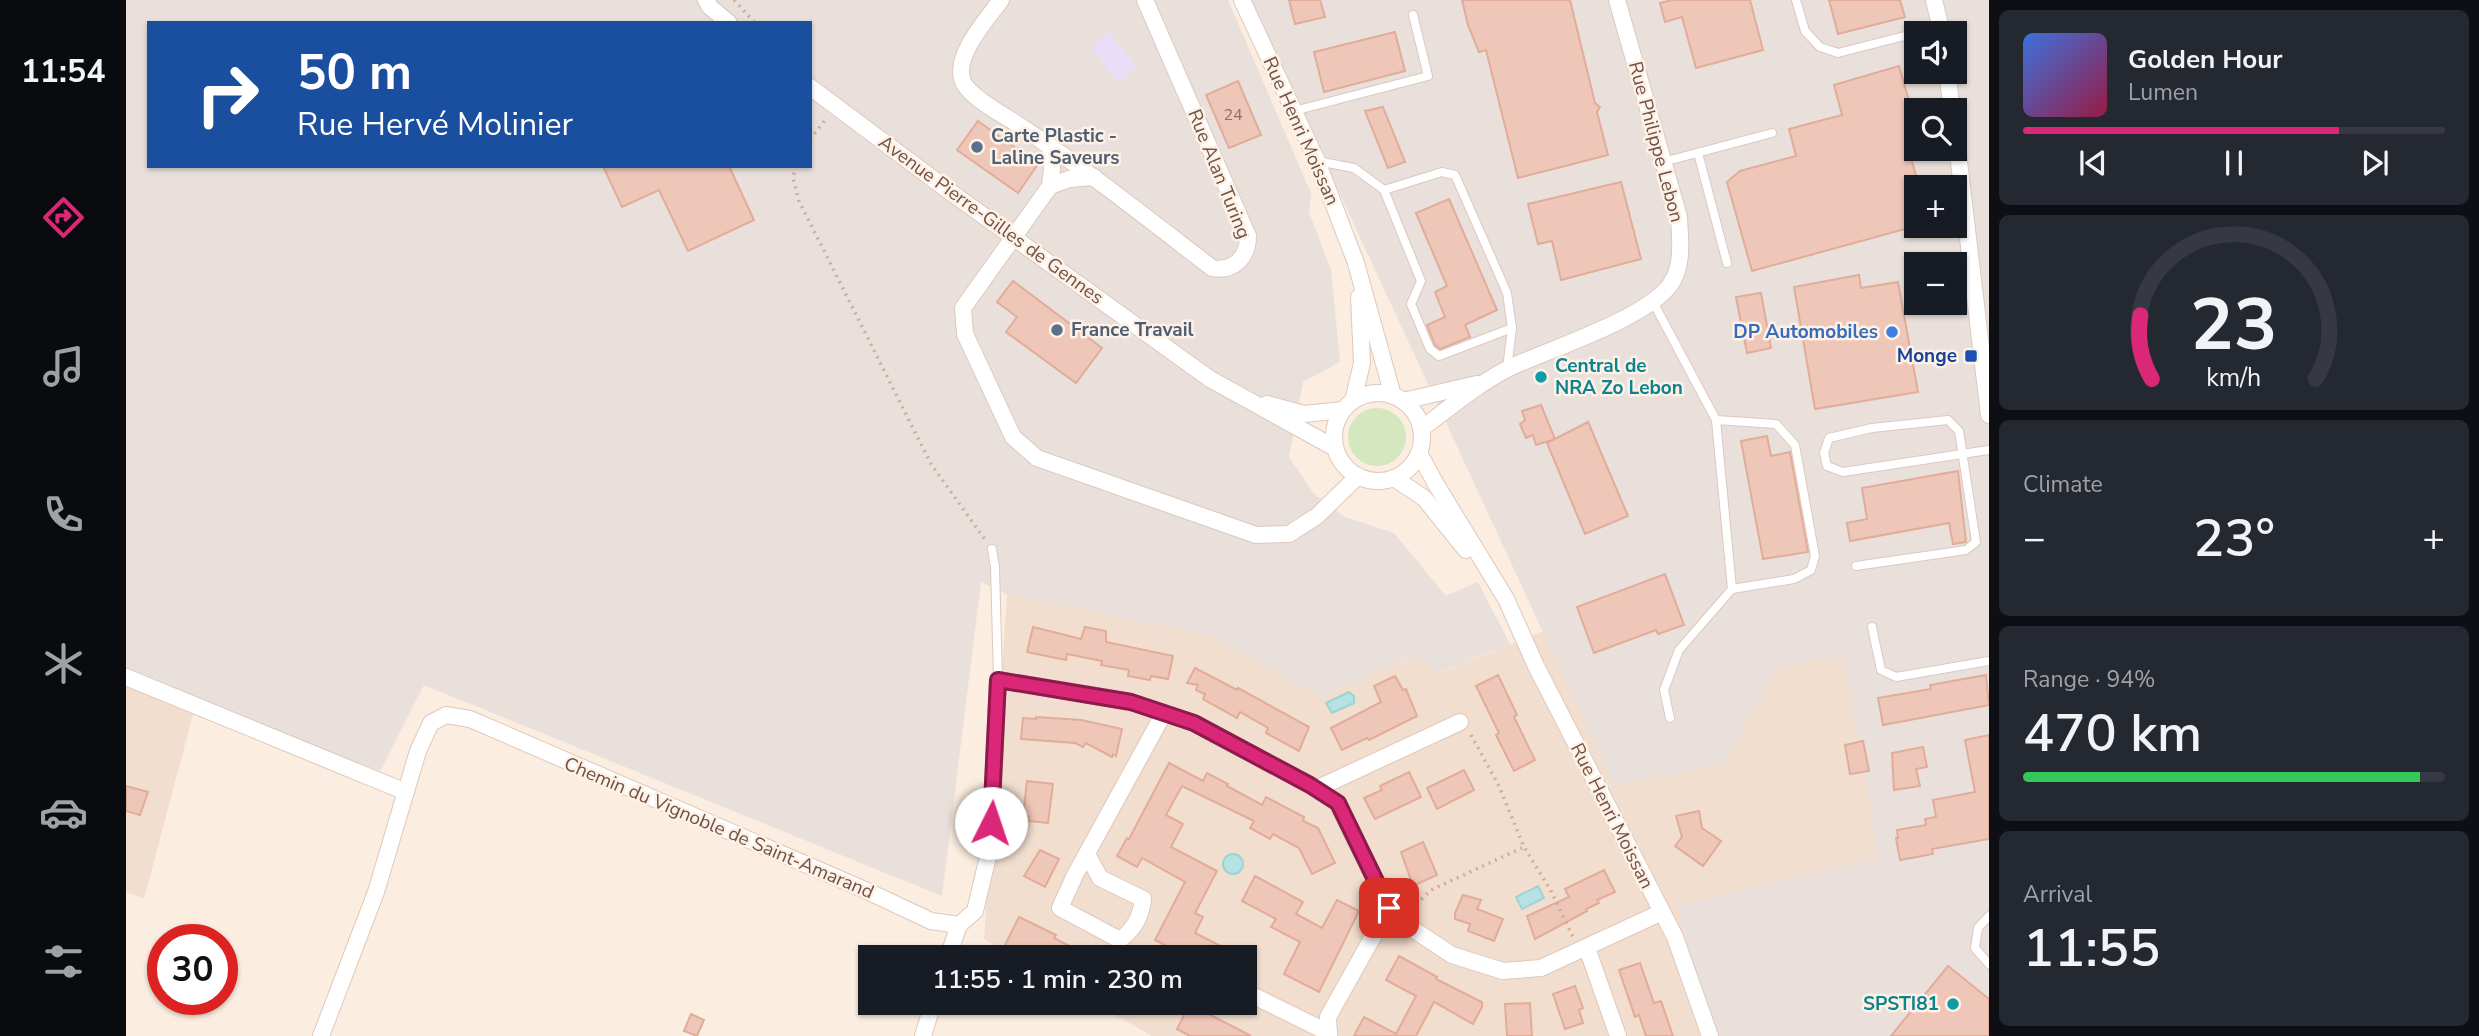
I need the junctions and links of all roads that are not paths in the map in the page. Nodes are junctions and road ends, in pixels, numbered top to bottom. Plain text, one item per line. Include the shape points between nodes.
1 (706, 0) edge
2 (1001, 0) edge
3 (1146, 0) edge
4 (1242, 0) edge
5 (1617, 0) edge
6 (1796, 0) edge
7 (1934, 0) edge
8 (1413, 15) dead end
9 (723, 21) edge
10 (1939, 21) edge
11 (1904, 36) edge
12 (812, 88) edge
13 (1294, 111) junction
14 (1772, 133) dead end
15 (1050, 146) junction
16 (1698, 153) junction
17 (1959, 161) edge
18 (1317, 162) junction
19 (1663, 163) junction
20 (1094, 177) junction
21 (1050, 186) junction
22 (1384, 190) junction
23 (1013, 237) junction
24 (1356, 263) junction
25 (1727, 263) dead end
26 (1653, 302) junction
27 (1513, 328) junction
28 (1507, 369) junction
29 (1486, 382) junction
30 (1244, 398) junction
31 (1398, 398) junction
32 (1348, 405) junction
33 (1989, 415) edge
34 (1716, 420) junction
35 (1421, 429) junction
36 (1335, 448) junction
37 (1989, 450) edge
38 (1419, 453) junction
39 (1961, 454) junction
40 (1358, 476) junction
41 (1394, 478) junction
42 (992, 549) road end
43 (1856, 566) dead end
44 (1732, 589) junction
45 (1506, 599) junction
46 (1872, 627) dead end
47 (1989, 661) edge
48 (126, 677) edge
49 (998, 680) junction
50 (1164, 713) junction
51 (1670, 718) dead end
52 (1460, 722) road end
53 (1316, 789) junction
54 (406, 792) junction
55 (1087, 854) junction
56 (1662, 912) junction
57 (1394, 914) junction
58 (1989, 916) edge
59 (959, 925) junction
60 (952, 945) edge
61 (1583, 950) junction
62 (1989, 964) edge
63 (1257, 998) edge
64 (929, 1015) edge
65 (1329, 1034) edge
66 (321, 1036) edge
67 (923, 1036) edge
68 (1618, 1036) edge
69 (1710, 1036) edge

1 - 9 street
2 - 15 street, Rue Alan Turing via 969,44 960,65 962,81 978,98
3 - 20 street, Rue Alan Turing via 1248,236 1244,256 1230,267 1212,268
4 - 13 street, Rue Henri Moissan
5 - 19 street, Rue Philippe Lebon
6 - 11 lane via 1805,31 1821,47 1838,53
7 - 10 street
8 - 13 lane via 1428,76
12 - 23 street, Avenue Pierre-Gilles de Gennes
13 - 18 street, Rue Henri Moissan
14 - 16 lane
15 - 20 street, Rue Alan Turing
15 - 21 street
16 - 19 lane
16 - 25 lane
17 - 33 street
18 - 22 lane via 1354,168
18 - 24 street, Rue Henri Moissan
19 - 26 street, Rue Philippe Lebon via 1679,217 1681,255 1671,284
20 - 21 street
21 - 23 street
22 - 27 lane via 1442,172 1455,175 1507,293
22 - 27 lane via 1421,281 1411,304 1430,349 1439,356
23 - 30 street, Avenue Pierre-Gilles de Gennes via 1210,379
23 - 40 street via 963,308 965,334 1013,437 1037,458 1256,535 1290,534 1317,516
24 - 31 street, Rue Henri Moissan
24 - 32 street, Rue Henri Moissan via 1362,363
26 - 28 street, Rue Philippe Lebon
26 - 34 lane
27 - 28 lane
28 - 29 street, Rue Philippe Lebon
29 - 31 street, Rue Philippe Lebon
29 - 35 street, Rue Philippe Lebon
30 - 32 street, Avenue Pierre-Gilles de Gennes via 1304,414
30 - 36 street, Avenue Pierre-Gilles de Gennes
31 - 32 street via 1380,393
31 - 35 street via 1418,418
32 - 36 street via 1337,422
34 - 44 lane
34 - 44 lane via 1776,424 1795,445 1815,555 1811,570 1794,579
35 - 38 street
36 - 40 street via 1340,460
37 - 39 lane
38 - 41 street via 1405,472
38 - 45 street, Rue Henri Moissan
39 - 39 lane via 1843,472 1827,466 1824,453 1829,438 1948,420 1959,431
39 - 43 lane via 1976,542 1966,550
40 - 41 street via 1370,481
41 - 45 street, Rue Henri Moissan via 1424,498
42 - 49 lane
44 - 51 lane via 1679,650 1664,690
45 - 56 street, Rue Henri Moissan
46 - 47 lane via 1881,670 1896,677
48 - 54 street
49 - 50 street via 1131,702
49 - 59 street via 989,848 975,911
50 - 53 street via 1194,723
50 - 55 street
52 - 53 street
53 - 57 street via 1338,803
54 - 59 street, Chemin du Vignoble de Saint-Amarand via 431,723 446,715 470,719 930,921
54 - 66 street, Chemin du Vignoble de Saint-Amarand via 376,892
55 - 55 street via 1060,908 1120,940 1133,930 1143,899 1100,878
56 - 61 street
56 - 69 street, Rue Henri Moissan
57 - 61 street via 1452,956 1503,971 1541,968
57 - 65 street via 1328,1017
58 - 62 lane via 1978,928 1975,948
59 - 60 street
61 - 68 street
63 - 65 street
64 - 67 street

